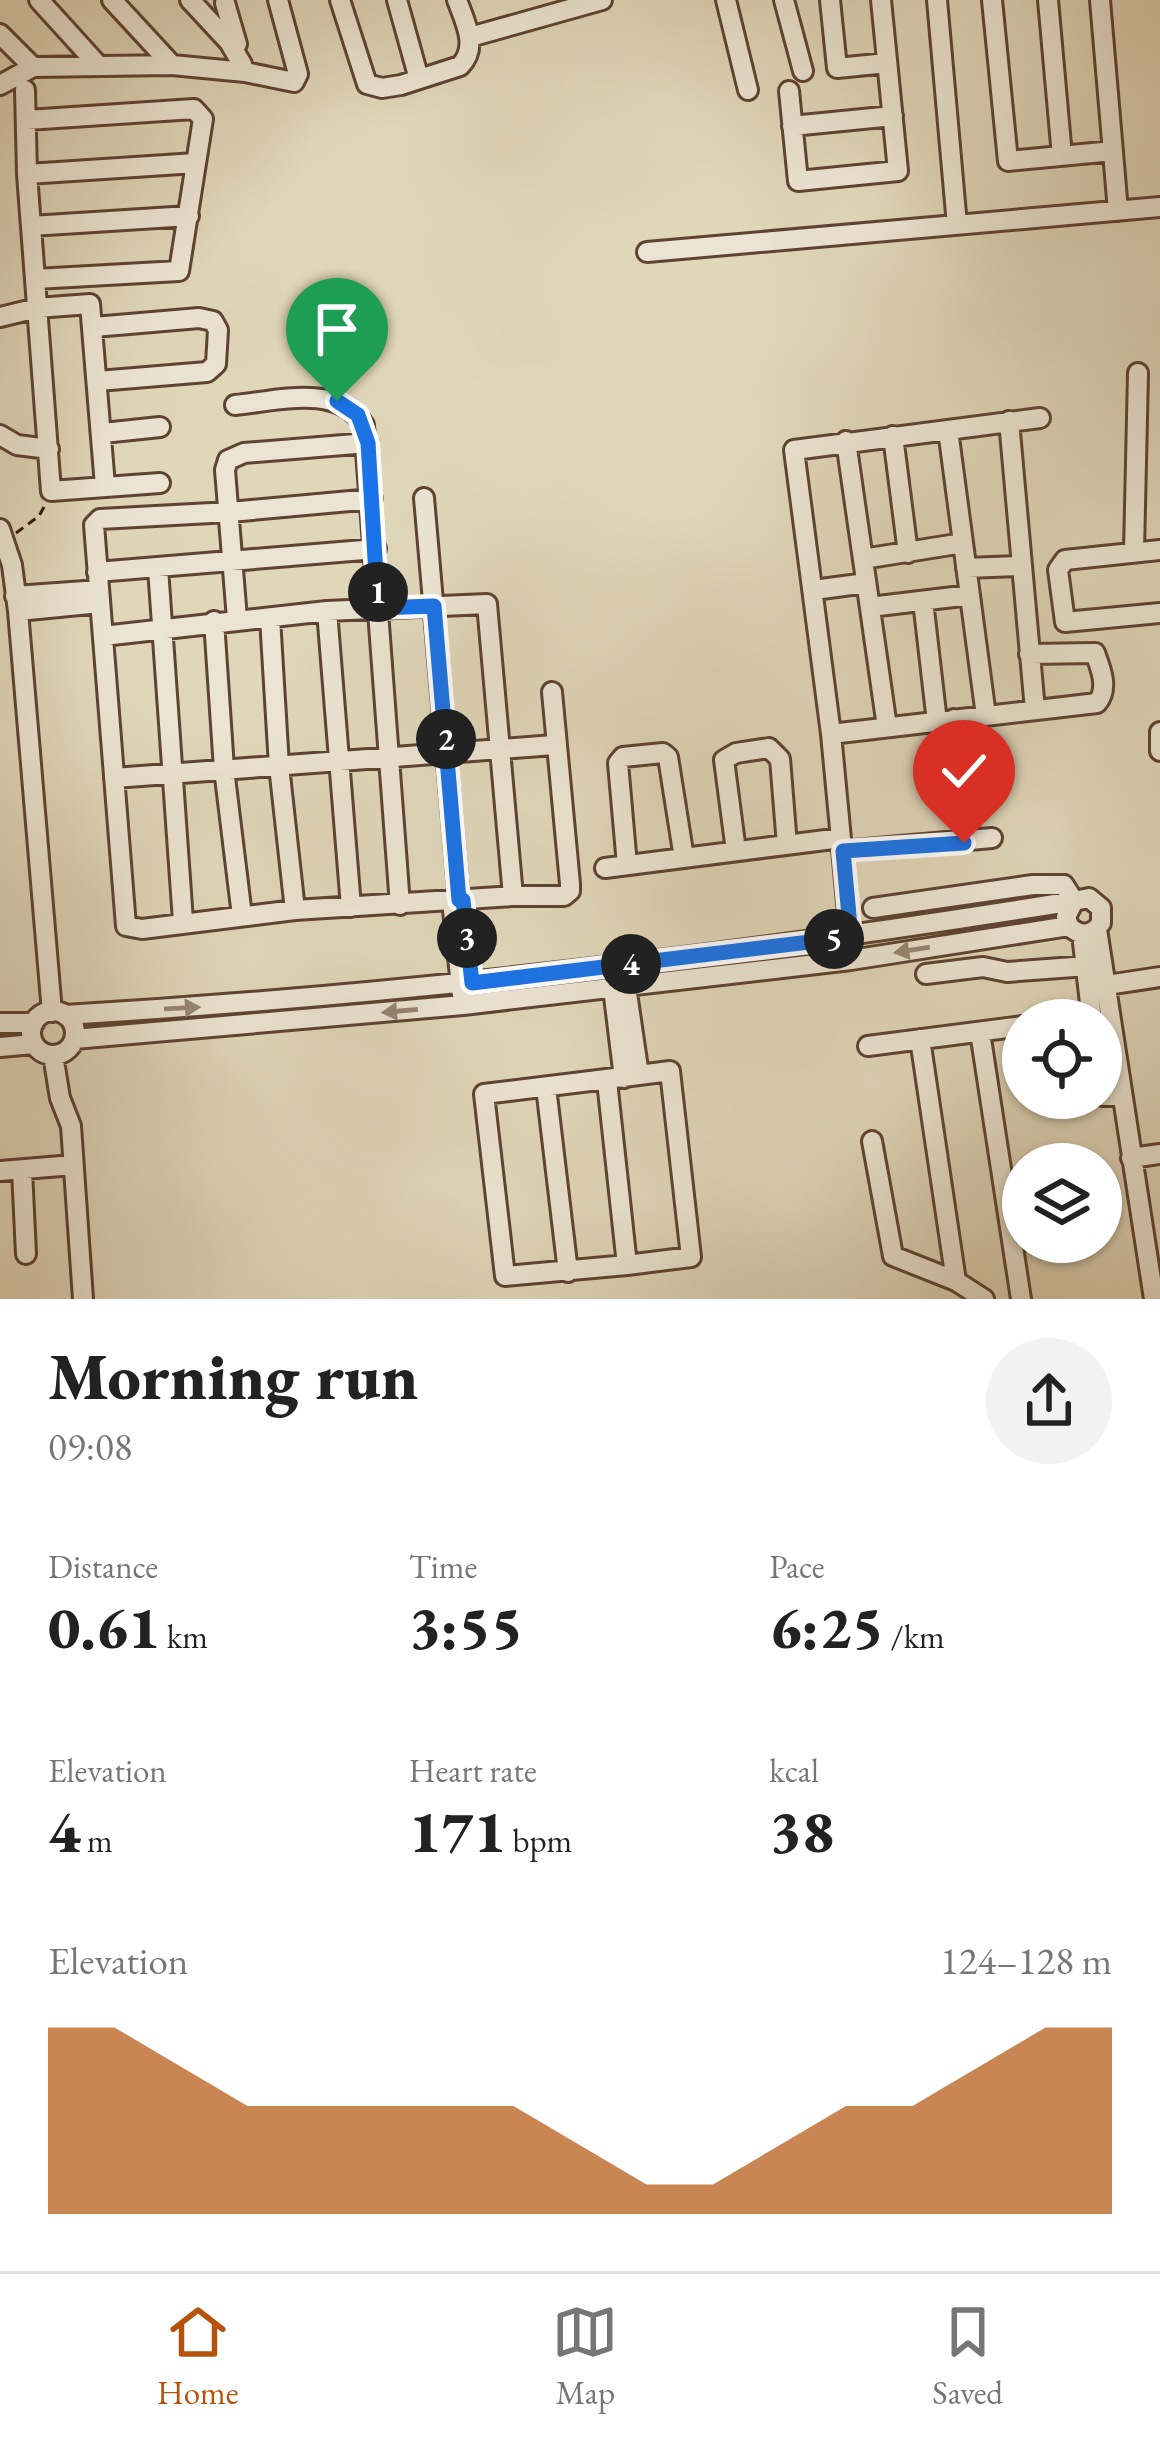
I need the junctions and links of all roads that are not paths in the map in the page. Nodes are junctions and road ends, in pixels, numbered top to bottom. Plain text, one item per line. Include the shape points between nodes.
1 (39, 0) edge
2 (112, 0) edge
3 (278, 0) edge
4 (340, 0) edge
5 (397, 0) edge
6 (457, 0) edge
7 (602, 0) edge
8 (726, 0) edge
9 (784, 0) edge
10 (830, 0) edge
11 (881, 0) edge
12 (937, 0) edge
13 (992, 0) edge
14 (1048, 0) edge
15 (1100, 0) edge
16 (214, 3) edge
17 (0, 34) edge
18 (470, 37) junction
19 (887, 63) junction
20 (98, 65) junction
21 (172, 65) junction
22 (33, 67) junction
23 (244, 68) junction
24 (803, 70) dead end
25 (419, 79) junction
26 (0, 85) edge
27 (26, 90) dead end
28 (748, 90) dead end
29 (789, 92) dead end
30 (893, 116) junction
31 (27, 120) junction
32 (792, 126) junction
33 (1113, 151) junction
34 (1062, 156) junction
35 (196, 164) junction
36 (27, 174) junction
37 (1160, 207) edge
38 (1118, 211) junction
39 (189, 216) junction
40 (957, 225) junction
41 (31, 226) junction
42 (647, 252) dead end
43 (35, 279) junction
44 (37, 308) junction
45 (0, 317) edge
46 (94, 327) junction
47 (1138, 373) dead end
48 (98, 381) junction
49 (236, 405) dead end
50 (1040, 418) dead end
51 (1009, 421) junction
52 (160, 428) dead end
53 (948, 430) junction
54 (103, 433) junction
55 (0, 435) edge
56 (893, 436) junction
57 (845, 441) junction
58 (368, 443) junction
59 (49, 449) junction
60 (160, 483) dead end
61 (105, 486) junction
62 (372, 499) junction
63 (424, 499) dead end
64 (230, 512) junction
65 (3, 535) edge
66 (963, 544) junction
67 (376, 549) junction
68 (1160, 550) edge
69 (1135, 551) junction
70 (908, 553) junction
71 (862, 559) junction
72 (232, 562) junction
73 (1020, 566) junction
74 (158, 568) junction
75 (966, 568) junction
76 (866, 583) junction
77 (99, 588) junction
78 (814, 590) junction
79 (970, 596) junction
80 (923, 601) junction
81 (17, 603) junction
82 (434, 606) junction
83 (378, 608) junction
84 (869, 608) junction
85 (327, 611) junction
86 (1160, 613) edge
87 (270, 618) junction
88 (237, 620) junction
89 (214, 621) junction
90 (160, 627) junction
91 (103, 636) junction
92 (1029, 655) junction
93 (22, 661) junction
94 (0, 662) edge
95 (552, 692) dead end
96 (1036, 710) junction
97 (986, 716) junction
98 (945, 720) junction
99 (886, 727) junction
100 (1160, 732) edge
101 (831, 734) junction
102 (554, 745) junction
103 (502, 748) junction
104 (1160, 751) edge
105 (447, 754) junction
106 (389, 759) junction
107 (336, 760) junction
108 (279, 766) junction
109 (224, 769) junction
110 (171, 774) junction
111 (114, 778) junction
112 (992, 838) dead end
113 (964, 843) junction
114 (788, 844) junction
115 (842, 844) junction
116 (736, 851) junction
117 (684, 858) junction
118 (627, 865) junction
119 (605, 868) dead end
120 (513, 896) junction
121 (458, 900) junction
122 (1074, 901) junction
123 (400, 905) junction
124 (351, 907) junction
125 (873, 908) dead end
126 (295, 910) junction
127 (242, 916) junction
128 (965, 919) junction
129 (184, 921) junction
130 (1082, 930) junction
131 (851, 937) junction
132 (968, 942) junction
133 (851, 960) junction
134 (926, 974) dead end
135 (1094, 977) junction
136 (1160, 977) edge
137 (466, 984) junction
138 (620, 987) junction
139 (1092, 999) edge
140 (468, 1005) junction
141 (58, 1013) junction
142 (0, 1023) edge
143 (34, 1023) junction
144 (1002, 1029) edge
145 (980, 1032) junction
146 (74, 1039) junction
147 (920, 1040) junction
148 (34, 1044) junction
149 (868, 1046) dead end
150 (0, 1047) edge
151 (52, 1055) junction
152 (623, 1078) junction
153 (546, 1087) junction
154 (1119, 1119) edge
155 (872, 1141) dead end
156 (1160, 1154) edge
157 (1130, 1158) junction
158 (74, 1165) junction
159 (22, 1170) junction
160 (0, 1171) edge
161 (26, 1254) dead end
162 (626, 1264) junction
163 (568, 1272) junction
164 (956, 1281) junction
165 (83, 1299) edge
166 (984, 1299) edge
167 (1021, 1299) edge
168 (1154, 1299) edge

1 - 20 street
2 - 21 street
3 - 23 street via 296,81
4 - 25 street via 367,84
5 - 25 street
6 - 18 street
7 - 18 street
8 - 28 street
9 - 24 street
10 - 19 street via 837,68
11 - 19 street
12 - 40 street
13 - 34 street via 1008,161
14 - 34 street
15 - 33 street
16 - 23 street
17 - 22 street
18 - 25 street via 460,66
19 - 30 street
20 - 21 street
20 - 22 street
21 - 23 street
22 - 26 street
27 - 31 street
29 - 32 street
30 - 32 street
30 - 32 street via 898,171 798,182
31 - 35 street via 194,109 202,119
31 - 36 street
33 - 34 street
33 - 38 street
35 - 36 street
35 - 39 street
36 - 41 street
37 - 38 street
38 - 40 street
39 - 41 street
39 - 43 street via 176,272
40 - 42 street
41 - 43 street
43 - 44 street
44 - 45 street
44 - 46 street via 90,304
44 - 59 street
46 - 48 street
46 - 48 street via 199,318 218,331 216,364 207,372
47 - 69 street
48 - 54 street
49 - 58 street via 337,401 358,415
50 - 51 street
51 - 53 street
51 - 73 street
52 - 54 street
53 - 56 street
53 - 66 street
54 - 61 street
55 - 59 street
56 - 57 street
56 - 70 street
57 - 71 street
57 - 78 street via 794,450
58 - 62 street
58 - 64 street via 232,457 225,470
59 - 61 street via 52,490
60 - 61 street
62 - 64 street
62 - 67 street
63 - 82 street
64 - 72 street
64 - 77 street via 100,519 93,530
65 - 81 street
66 - 70 street
66 - 75 street
67 - 72 street
67 - 83 street
68 - 69 street
69 - 86 street via 1065,560 1058,570 1062,618
70 - 71 street
71 - 76 street
72 - 74 street
72 - 88 street
73 - 75 street
73 - 92 street
74 - 77 street
74 - 90 street
75 - 79 street
76 - 78 street
76 - 84 street
77 - 81 street
77 - 91 street
78 - 101 street
79 - 80 street
79 - 97 street
80 - 84 street
80 - 98 street
81 - 93 street
82 - 83 street
82 - 103 street via 482,602 490,609
82 - 105 street
83 - 85 street
83 - 106 street
84 - 99 street
85 - 87 street
85 - 107 street
87 - 88 street
87 - 108 street
88 - 89 street
89 - 90 street
89 - 109 street
90 - 91 street
90 - 110 street
91 - 111 street
92 - 96 street
92 - 96 street via 1095,653 1104,690 1097,703
93 - 94 street
93 - 141 street
95 - 102 street
96 - 97 street
97 - 98 street
98 - 99 street
98 - 113 street
99 - 101 street
100 - 104 street
101 - 115 street
102 - 103 street
102 - 120 street via 570,891
103 - 105 street
103 - 120 street
105 - 106 street
105 - 121 street
106 - 107 street
106 - 123 street
107 - 108 street
107 - 124 street
108 - 109 street
108 - 126 street
109 - 110 street
109 - 127 street
110 - 111 street
110 - 129 street
111 - 129 street via 126,926
112 - 113 street
113 - 115 street
114 - 115 street
114 - 116 street
114 - 116 street via 780,759 774,750 753,751 724,760
115 - 131 street
116 - 117 street
117 - 118 street
117 - 118 street via 663,753 618,763
118 - 119 street
120 - 121 street
121 - 123 street
121 - 137 street
122 - 125 street via 1064,885 1033,885
122 - 128 street
122 - 130 street via 1066,917
122 - 130 street via 1089,898 1100,908 1101,923
123 - 124 street
124 - 126 street
126 - 127 street
127 - 129 street
128 - 131 street
128 - 132 street
130 - 132 street
130 - 135 street
131 - 133 street
131 - 137 street
132 -> 133 street
133 - 138 street
134 - 135 street via 983,968
135 - 136 street
135 - 139 street
137 - 140 street
141 -> 137 street
138 - 140 street
138 - 152 street
140 -> 146 street
141 - 143 street
141 - 146 street
142 - 143 street
143 - 148 street
144 - 145 street
145 - 147 street
145 - 167 street
146 - 151 street
147 - 149 street
147 - 164 street
148 - 150 street
148 - 151 street
151 - 158 street
152 - 153 street
152 - 162 street
152 - 162 street via 670,1071 691,1257
153 - 163 street
153 - 163 street via 484,1094 505,1276
154 - 157 street
155 - 164 street via 893,1256
156 - 157 street
157 - 168 street
158 - 159 street
158 - 165 street
159 - 160 street
159 - 161 street
162 - 163 street
164 - 166 street

